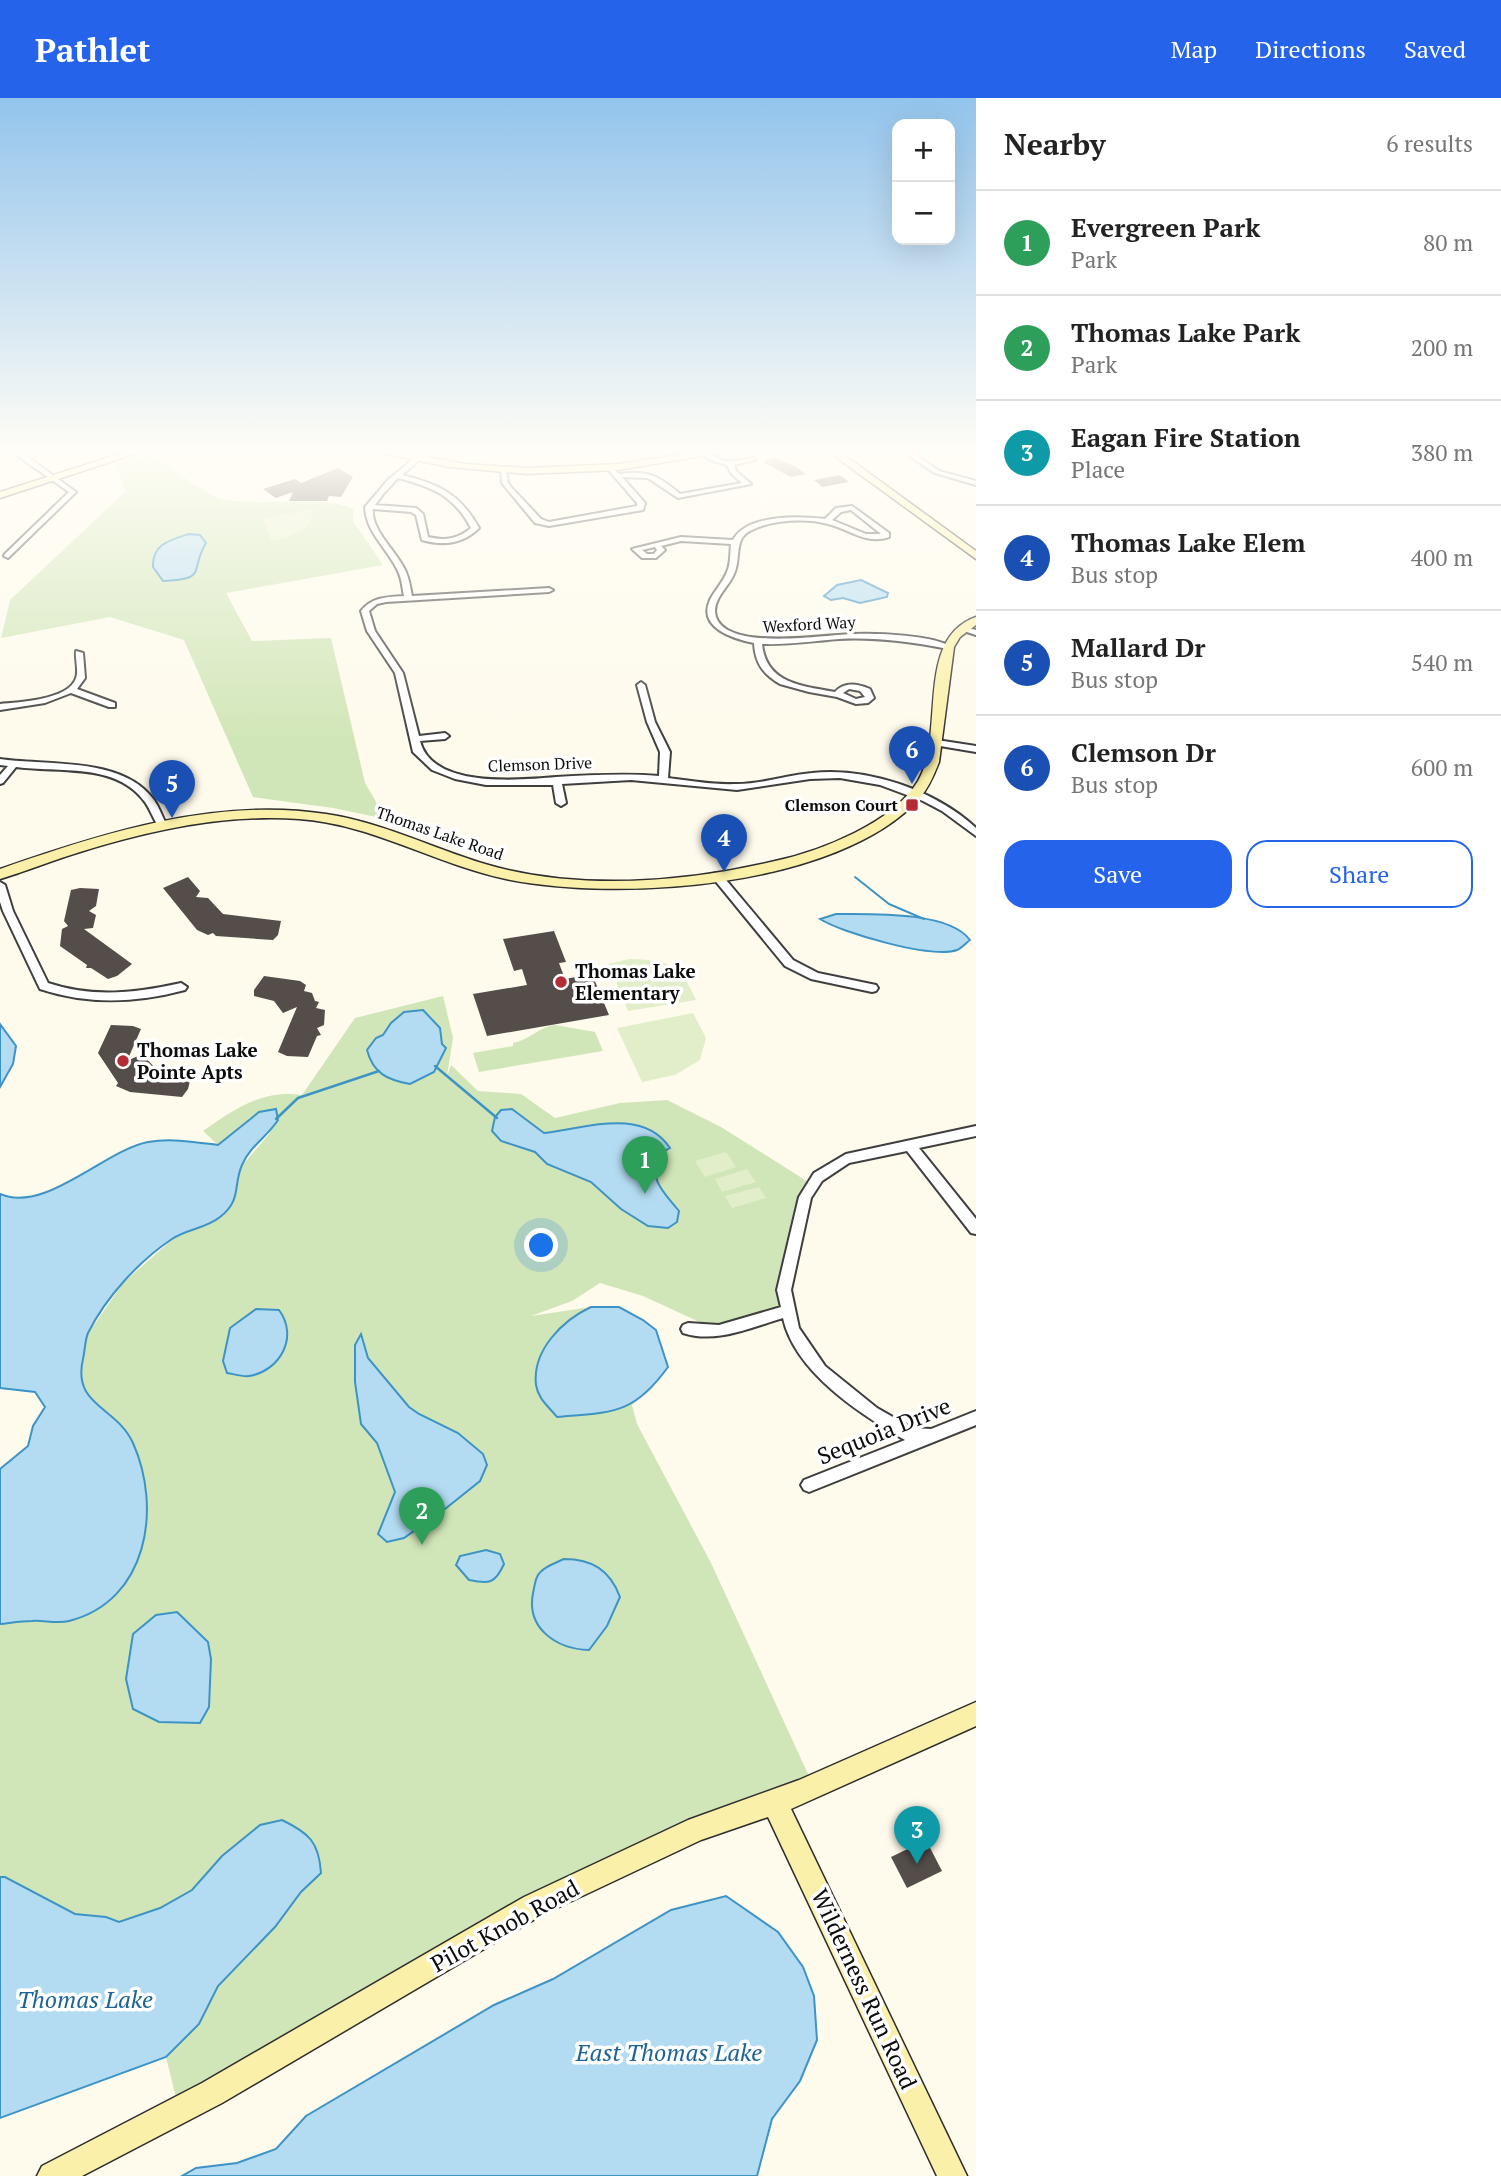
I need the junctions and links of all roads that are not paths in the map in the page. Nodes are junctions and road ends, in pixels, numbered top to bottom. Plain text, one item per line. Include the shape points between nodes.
1 (19, 546) edge
2 (385, 546) edge
3 (735, 546) edge
4 (8, 556) dead end
5 (549, 590) dead end
6 (408, 598) junction
7 (972, 627) edge
8 (887, 638) joint
9 (758, 641) junction
10 (947, 650) junction
11 (79, 653) dead end
12 (641, 685) dead end
13 (71, 690) junction
14 (838, 694) dead end
15 (112, 705) dead end
16 (0, 707) edge
17 (445, 736) dead end
18 (415, 738) junction
19 (937, 743) junction
20 (976, 749) edge
21 (0, 762) edge
22 (13, 765) junction
23 (663, 779) junction
24 (557, 780) junction
25 (0, 781) edge
26 (914, 796) junction
27 (561, 803) dead end
28 (162, 824) junction
29 (976, 833) edge
30 (0, 874) edge
31 (717, 876) junction
32 (0, 885) edge
33 (181, 987) dead end
34 (872, 988) dead end
35 (976, 1131) edge
36 (910, 1145) junction
37 (976, 1229) edge
38 (788, 1311) junction
39 (688, 1329) dead end
40 (976, 1418) edge
41 (932, 1436) junction
42 (809, 1485) dead end
43 (976, 1714) edge
44 (775, 1803) junction
45 (52, 2176) edge
46 (952, 2176) edge

1 - 4 street
2 - 6 street via 405,578
3 - 9 street, Wexford Way via 733,568 710,613 726,631
5 - 6 street
6 - 18 street, Clemson Drive via 377,601 365,611 371,631 399,673
7 - 10 street via 955,635
8 - 9 street, Wexford Way via 855,635
8 - 10 street, Wexford Way
9 - 14 street via 761,666 773,677 812,692
10 - 19 street, Thomas Lake Road
11 - 13 street via 80,678
12 - 23 street via 665,752
13 - 15 street
13 - 16 street via 50,699
17 - 18 street
18 - 24 street, Clemson Drive via 425,762 455,778 485,783
19 - 20 street
19 - 26 street, Thomas Lake Road via 929,771
21 - 22 street
22 - 25 street
22 - 28 street via 88,769 120,776 148,795
23 - 24 street, Clemson Drive
23 - 26 street, Clemson Drive via 737,787 839,774
24 - 27 street
26 - 29 street via 944,807
26 - 31 street, Thomas Lake Road via 881,825 838,848
28 - 30 street, Thomas Lake Road
28 - 31 street, Thomas Lake Road via 233,814 302,815 372,827 480,867 542,881 625,886
31 - 34 street via 789,963 815,976
32 - 33 street via 44,986 67,995 105,999
35 - 36 street
36 - 37 street
36 - 38 street via 846,1159 818,1177 805,1198 787,1278
38 - 39 street via 719,1331
38 - 41 street via 793,1330 820,1370 872,1413 910,1435
40 - 41 street, Sequoia Drive
41 - 42 street, Sequoia Drive
43 - 44 street, Pilot Knob Road
44 - 45 street, Pilot Knob Road via 698,1829 533,1906 212,2093
44 - 46 street, Wilderness Run Road

